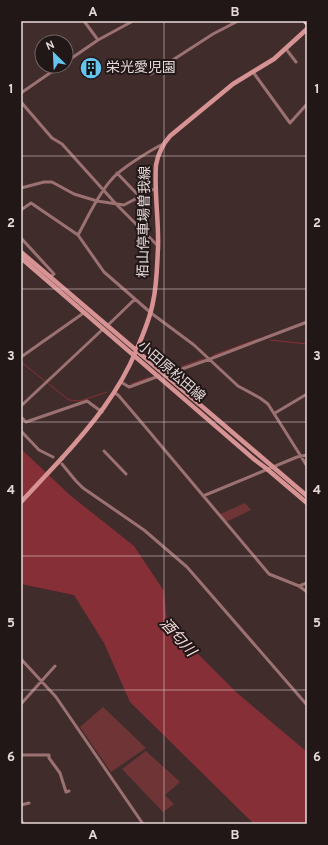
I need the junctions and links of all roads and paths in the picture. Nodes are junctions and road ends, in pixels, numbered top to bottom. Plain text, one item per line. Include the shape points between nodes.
1 (84, 21) edge
2 (133, 21) edge
3 (238, 21) edge
4 (305, 21) edge
5 (307, 23) edge
6 (307, 30) edge
7 (98, 40) junction
8 (286, 49) junction
9 (74, 56) edge
10 (296, 62) dead end
11 (253, 72) junction
12 (48, 74) edge
13 (151, 74) dead end
14 (21, 93) edge
15 (21, 102) edge
16 (307, 104) edge
17 (163, 144) junction
18 (117, 173) junction
19 (21, 188) edge
20 (156, 188) junction
21 (104, 191) junction
22 (139, 196) junction
23 (97, 202) junction
24 (116, 204) junction
25 (21, 210) edge
26 (78, 235) junction
27 (21, 238) edge
28 (158, 246) junction
29 (21, 252) edge
30 (21, 258) edge
31 (50, 277) junction
32 (135, 299) junction
33 (84, 312) junction
34 (151, 313) junction
35 (307, 322) edge
36 (105, 327) junction
37 (135, 353) junction
38 (21, 357) edge
39 (210, 359) junction
40 (164, 375) junction
41 (159, 376) junction
42 (120, 383) junction
43 (115, 392) junction
44 (307, 394) edge
45 (21, 406) edge
46 (102, 412) junction
47 (275, 414) junction
48 (21, 417) edge
49 (21, 431) edge
50 (104, 451) dead end
51 (307, 455) edge
52 (301, 456) junction
53 (53, 457) dead end
54 (62, 461) junction
55 (307, 466) edge
56 (273, 467) junction
57 (267, 468) junction
58 (126, 474) dead end
59 (203, 496) junction
60 (307, 496) edge
61 (21, 502) edge
62 (307, 503) edge
63 (307, 583) edge
64 (299, 586) junction
65 (307, 592) edge
66 (21, 659) edge
67 (54, 666) dead end
68 (41, 681) junction
69 (21, 695) edge
70 (25, 700) junction
71 (21, 704) edge
72 (307, 705) edge
73 (21, 755) edge
74 (69, 791) dead end
75 (29, 803) dead end
76 (21, 805) edge
77 (21, 820) edge
78 (23, 824) edge
79 (143, 824) edge

1 - 7 street
2 - 7 street
3 - 13 street
4 - 5 highway
6 - 8 main road, 栢山停車場曽我線
7 - 9 street
8 - 10 street
8 - 11 main road, 栢山停車場曽我線
11 - 16 street via 290,124
11 - 17 main road, 栢山停車場曽我線 via 226,90
12 - 14 street
15 - 21 street
17 - 18 street
17 - 20 main road, 栢山停車場曽我線 via 156,165
18 - 21 street
18 - 22 street
19 - 23 street via 52,182 74,194
20 - 22 street
20 - 28 main road, 栢山停車場曽我線
21 - 23 street
21 - 24 street
22 - 24 street via 124,205
23 - 24 street
23 - 26 street
24 - 28 street
25 - 26 street via 31,203
26 - 32 street via 104,272
27 - 31 street via 54,274
28 - 34 main road, 栢山停車場曽我線 via 155,294
29 - 31 main road, 小田原松田線
30 - 33 main road, 小田原松田線
31 - 36 main road, 小田原松田線
32 - 34 street
32 - 36 street
33 - 36 main road, 小田原松田線
33 - 38 street
34 - 37 main road, 栢山停車場曽我線
34 - 39 street
35 - 39 street
36 - 37 main road, 小田原松田線
36 - 45 street
37 - 40 main road, 小田原松田線
37 - 41 main road, 小田原松田線
37 - 42 main road, 栢山停車場曽我線
39 - 40 street
39 - 47 street via 238,386 268,404
40 - 56 main road, 小田原松田線
41 - 42 street via 129,387
41 - 57 main road, 小田原松田線
42 - 43 main road, 栢山停車場曽我線
43 - 46 main road, 栢山停車場曽我線
43 - 59 street
44 - 47 street
46 - 48 street via 87,401 26,422
46 - 54 main road, 栢山停車場曽我線
47 - 52 street
49 - 53 street via 39,450
50 - 58 street
51 - 52 street
52 - 55 street
52 - 56 street
54 - 61 main road, 栢山停車場曽我線, bridge
54 - 72 street via 83,488 148,533 187,567
56 - 57 street
56 - 60 main road, 小田原松田線
57 - 59 street
57 - 62 main road, 小田原松田線
59 - 64 street via 269,574
63 - 64 street
64 - 65 street
66 - 68 street
67 - 68 street
68 - 70 street
68 - 79 street via 56,697
69 - 70 street
70 - 71 street
73 - 74 street via 49,755 60,773 66,792
75 - 76 street
77 - 78 street

